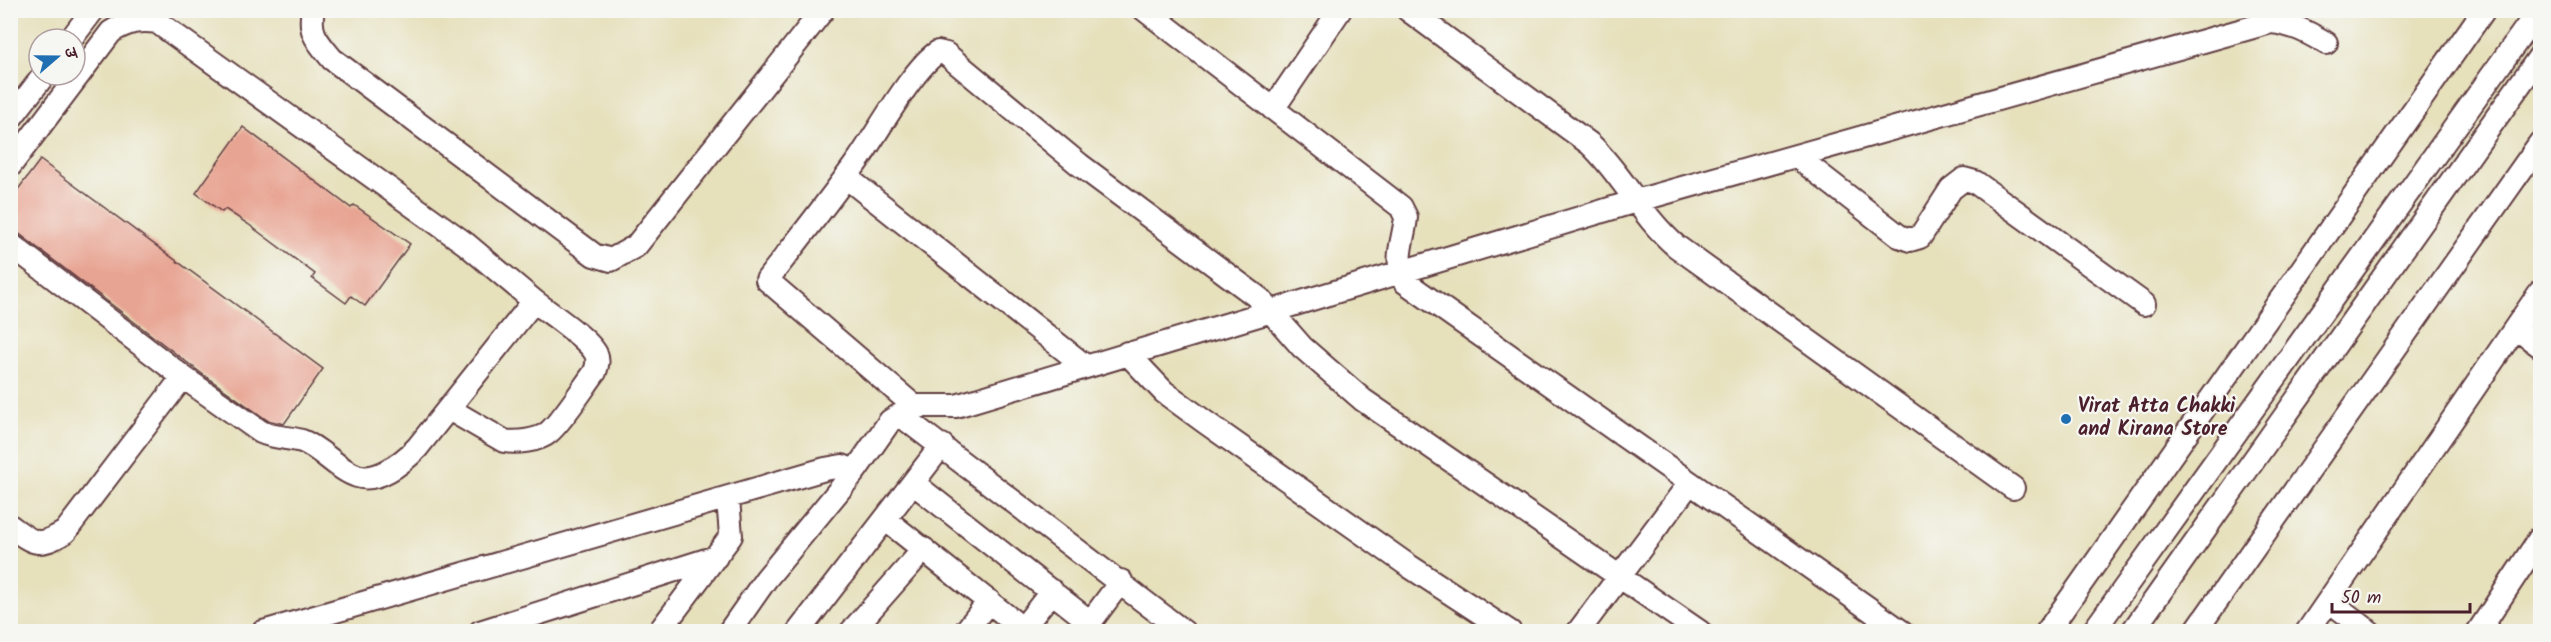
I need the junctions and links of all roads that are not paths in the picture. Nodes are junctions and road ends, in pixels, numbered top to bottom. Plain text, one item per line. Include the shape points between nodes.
1 (93, 10) edge
2 (313, 10) edge
3 (823, 10) edge
4 (1145, 10) edge
5 (1340, 10) edge
6 (1408, 10) edge
7 (2484, 10) edge
8 (2539, 10) edge
9 (80, 27) edge
10 (2326, 43) dead end
11 (2541, 56) edge
12 (35, 87) edge
13 (1273, 109) junction
14 (10, 119) edge
15 (2541, 143) edge
16 (1796, 156) junction
17 (10, 166) edge
18 (846, 177) junction
19 (1636, 201) junction
20 (10, 244) edge
21 (1400, 272) junction
22 (2541, 292) edge
23 (534, 301) junction
24 (2144, 304) dead end
25 (1272, 311) junction
26 (2517, 329) junction
27 (2541, 346) edge
28 (1127, 353) junction
29 (1085, 366) junction
30 (183, 377) junction
31 (449, 409) junction
32 (942, 446) junction
33 (855, 471) junction
34 (913, 483) junction
35 (1689, 484) junction
36 (2013, 488) dead end
37 (728, 498) junction
38 (885, 519) junction
39 (10, 526) edge
40 (2541, 538) edge
41 (924, 549) junction
42 (716, 557) junction
43 (1619, 576) junction
44 (1120, 581) junction
45 (1052, 591) junction
46 (2329, 600) junction
47 (989, 601) junction
48 (1159, 624) edge
49 (1087, 627) edge
50 (2204, 628) edge
51 (803, 630) edge
52 (1022, 630) edge
53 (263, 632) edge
54 (480, 632) edge
55 (659, 632) edge
56 (729, 632) edge
57 (851, 632) edge
58 (965, 632) edge
59 (1184, 632) edge
60 (1510, 632) edge
61 (1578, 632) edge
62 (1700, 632) edge
63 (1902, 632) edge
64 (2047, 632) edge
65 (2093, 632) edge
66 (2132, 632) edge
67 (2307, 632) edge
68 (2370, 632) edge
69 (2478, 632) edge

1 - 9 street
2 - 3 street via 310,24 317,41 332,58 594,255 611,260 636,246
4 - 13 street
5 - 13 street
6 - 19 street via 1590,144
7 - 64 street
8 - 65 street
10 - 16 street via 2287,23 2271,22
11 - 66 street
12 - 14 street
13 - 21 street via 1401,207 1406,217 1398,258
15 - 50 street
16 - 19 street
16 - 24 street via 1899,236 1910,240 1920,237 1951,189 1964,179 1975,182
17 - 23 street via 111,32 125,23 157,22 466,244
18 - 25 street via 916,75 938,52 946,54 1038,132
18 - 29 street
18 - 29 street via 767,280 914,406 956,406
19 - 21 street
19 - 36 street via 1676,246
20 - 30 street
21 - 25 street
21 - 35 street via 1405,282
22 - 26 street
23 - 31 street
23 - 31 street via 588,344 598,363 549,432 532,439 504,441
25 - 28 street
25 - 43 street via 1302,347 1363,400
26 - 27 street
26 - 46 street
28 - 29 street
28 - 60 street via 1164,392 1214,429
30 - 31 street via 248,425 273,437 301,441 356,476 379,474 404,461
30 - 39 street via 65,532 47,543 32,543
32 - 33 street via 905,416 895,416
32 - 34 street
32 - 44 street
33 - 37 street via 842,466 825,469
33 - 56 street via 781,560
34 - 38 street
34 - 45 street
35 - 43 street
35 - 63 street
37 - 42 street via 731,536
37 - 53 street
38 - 41 street
38 - 51 street
40 - 69 street
41 - 47 street
41 - 57 street
42 - 54 street
42 - 55 street
43 - 61 street
43 - 62 street
44 - 48 street
44 - 49 street
45 - 49 street
45 - 52 street
46 - 67 street
46 - 68 street
47 - 52 street
47 - 58 street
48 - 59 street

